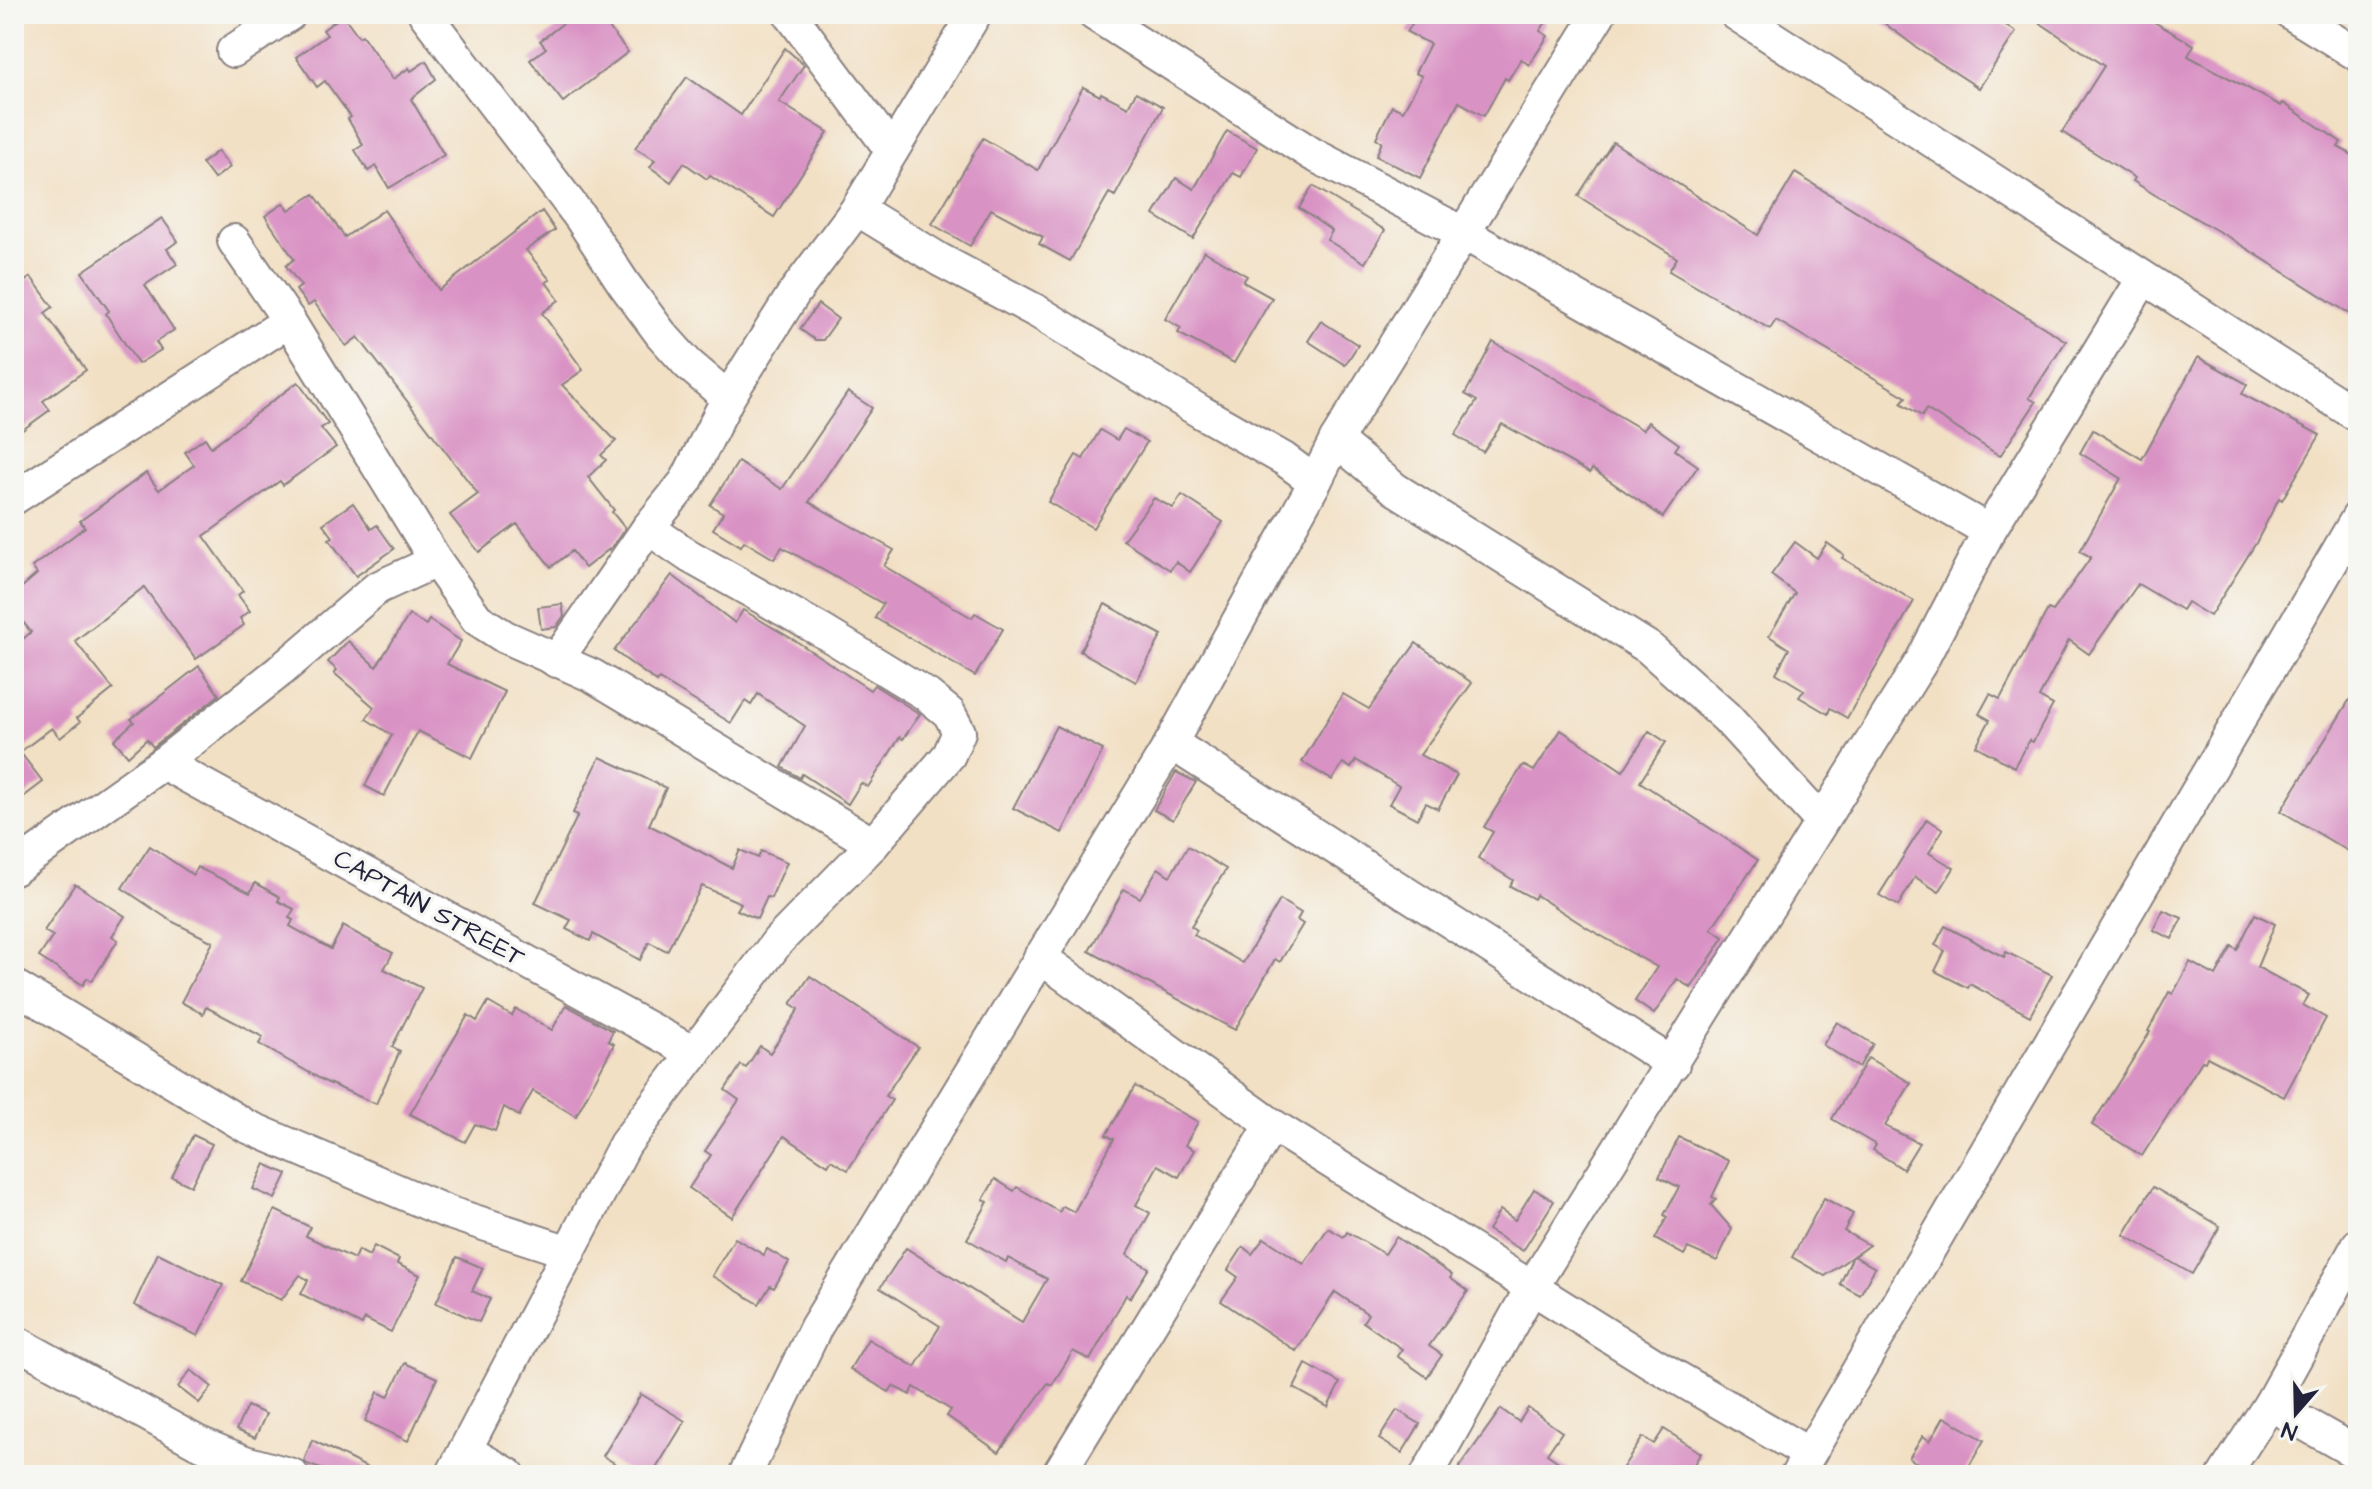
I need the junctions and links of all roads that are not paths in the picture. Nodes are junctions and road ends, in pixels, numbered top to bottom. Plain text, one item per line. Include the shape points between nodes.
1 (290, 14) edge
2 (425, 14) edge
3 (790, 14) edge
4 (975, 14) edge
5 (1094, 14) edge
6 (1599, 14) edge
7 (1736, 14) edge
8 (2292, 14) edge
9 (233, 51) dead end
10 (2358, 55) edge
11 (892, 151) junction
12 (857, 209) junction
13 (1463, 233) junction
14 (234, 241) dead end
15 (2143, 279) junction
16 (289, 321) junction
17 (728, 398) junction
18 (2358, 416) edge
19 (1336, 440) junction
20 (1315, 482) junction
21 (17, 488) edge
22 (2358, 517) edge
23 (648, 528) junction
24 (1989, 531) junction
25 (436, 561) junction
26 (556, 661) junction
27 (1171, 743) junction
28 (163, 763) junction
29 (1821, 821) junction
30 (873, 844) junction
31 (14, 869) edge
32 (1040, 957) junction
33 (14, 986) edge
34 (694, 1053) junction
35 (1673, 1064) junction
36 (1272, 1125) junction
37 (2358, 1245) edge
38 (569, 1252) junction
39 (1532, 1287) junction
40 (14, 1341) edge
41 (2270, 1404) junction
42 (2358, 1454) edge
43 (458, 1462) edge
44 (1803, 1465) edge
45 (292, 1475) edge
46 (509, 1475) edge
47 (745, 1475) edge
48 (1058, 1475) edge
49 (1427, 1475) edge
50 (2224, 1475) edge

1 - 9 street
2 - 17 street via 580,217 661,334
3 - 11 street
4 - 11 street
5 - 13 street via 1312,154
6 - 13 street
7 - 15 street
8 - 10 street
11 - 12 street
12 - 17 street via 794,293
12 - 20 street via 1038,312
13 - 19 street
13 - 24 street
14 - 16 street
15 - 18 street
15 - 24 street
16 - 21 street
16 - 25 street
17 - 23 street via 686,481
19 - 20 street
19 - 29 street via 1395,489 1649,648 1726,717
20 - 27 street
22 - 44 street
23 - 26 street
23 - 30 street via 895,675 949,713 959,732 949,755
24 - 29 street via 1921,662
25 - 26 street via 477,619
25 - 28 street via 377,588
26 - 30 street via 593,676
27 - 32 street
27 - 35 street
28 - 31 street
28 - 34 street, CAPTAIN STREET
29 - 35 street
30 - 34 street via 778,941
32 - 36 street
32 - 47 street via 816,1327
33 - 38 street via 246,1126 447,1212
34 - 38 street via 625,1144
35 - 39 street
36 - 39 street
36 - 48 street
37 - 41 street
38 - 43 street
39 - 44 street
39 - 49 street
40 - 45 street via 197,1442
41 - 42 street
41 - 50 street
43 - 46 street

